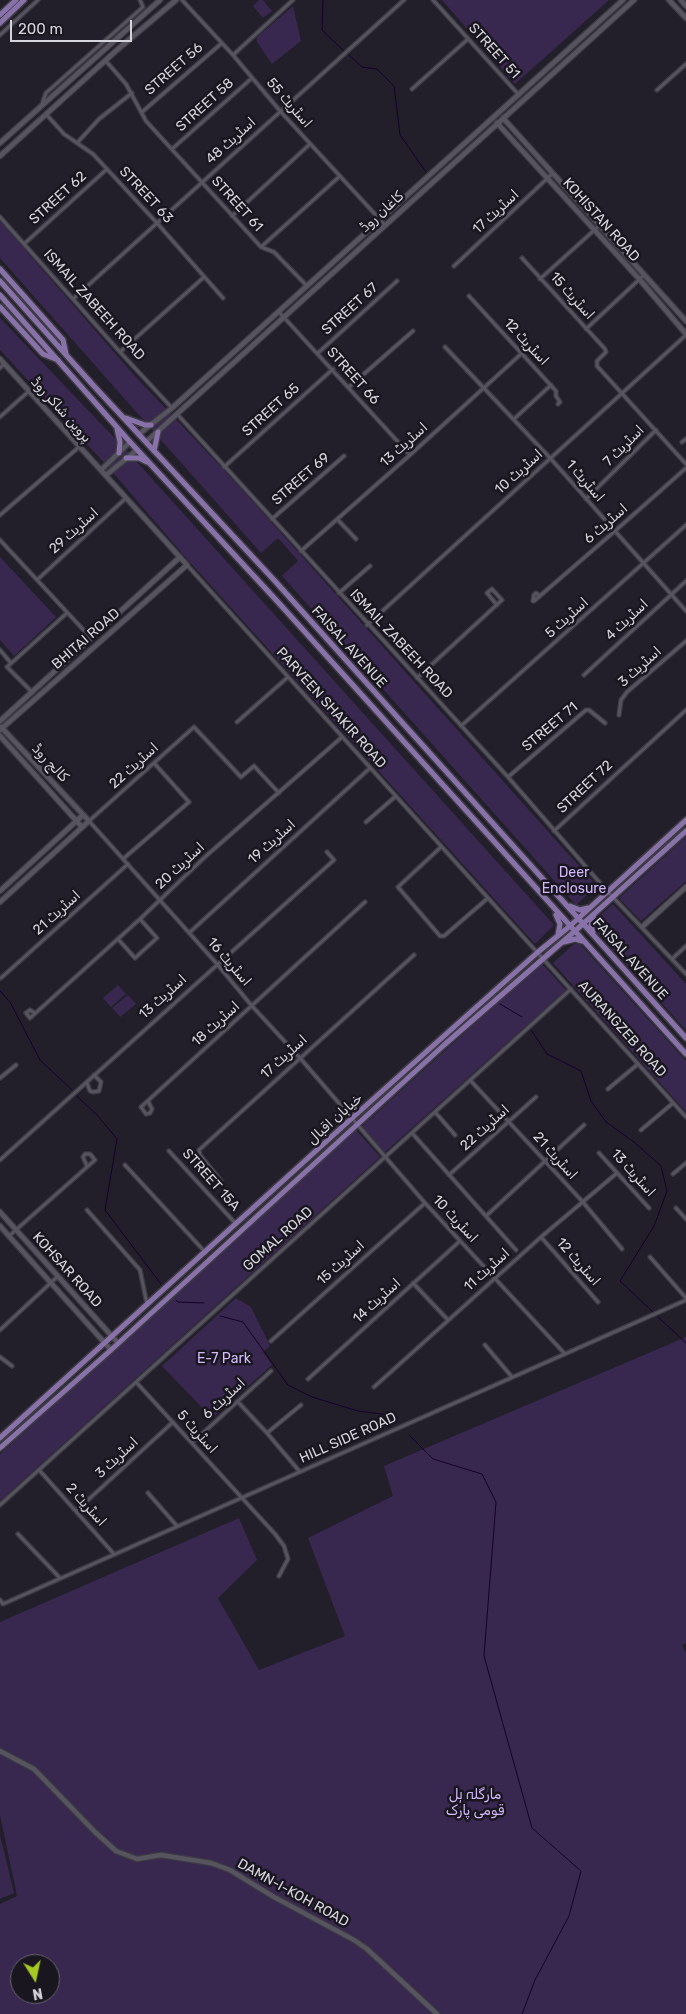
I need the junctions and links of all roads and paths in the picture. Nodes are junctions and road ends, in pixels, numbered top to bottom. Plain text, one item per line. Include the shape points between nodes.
1 (16, 0) edge
2 (24, 0) edge
3 (38, 0) edge
4 (140, 0) edge
5 (160, 0) edge
6 (176, 0) edge
7 (182, 0) edge
8 (293, 0) edge
9 (404, 0) edge
10 (432, 0) edge
11 (623, 0) edge
12 (670, 0) edge
13 (681, 0) edge
14 (631, 1) edge
15 (686, 6) edge
16 (0, 14) edge
17 (686, 18) edge
18 (0, 24) edge
19 (9, 26) junction
20 (0, 29) edge
21 (0, 34) edge
22 (468, 39) junction
23 (112, 43) junction
24 (222, 43) junction
25 (118, 49) junction
26 (233, 55) junction
27 (105, 60) junction
28 (557, 60) junction
29 (686, 64) edge
30 (562, 65) junction
31 (252, 78) junction
32 (412, 89) dead end
33 (657, 90) dead end
34 (132, 93) junction
35 (519, 94) junction
36 (42, 106) junction
37 (142, 112) junction
38 (281, 112) junction
39 (46, 114) junction
40 (503, 118) junction
41 (497, 123) junction
42 (0, 143) edge
43 (77, 143) junction
44 (310, 144) junction
45 (172, 149) junction
46 (0, 156) edge
47 (107, 169) junction
48 (553, 174) junction
49 (340, 176) junction
50 (548, 178) junction
51 (202, 182) junction
52 (232, 216) junction
53 (0, 217) edge
54 (380, 220) junction
55 (157, 222) junction
56 (385, 225) junction
57 (600, 225) junction
58 (594, 230) junction
59 (24, 244) junction
60 (260, 246) junction
61 (522, 258) dead end
62 (454, 266) dead end
63 (0, 269) edge
64 (644, 275) junction
65 (204, 278) junction
66 (540, 279) junction
67 (640, 280) junction
68 (0, 281) edge
69 (397, 281) dead end
70 (307, 286) junction
71 (0, 295) edge
72 (469, 296) dead end
73 (223, 298) dead end
74 (73, 299) junction
75 (0, 307) edge
76 (279, 312) junction
77 (284, 317) junction
78 (685, 319) edge
79 (677, 324) junction
80 (586, 329) junction
81 (413, 331) dead end
82 (686, 335) edge
83 (445, 347) dead end
84 (120, 352) junction
85 (318, 353) junction
86 (66, 354) junction
87 (522, 354) junction
88 (0, 359) edge
89 (59, 360) junction
90 (2, 366) edge
91 (333, 369) junction
92 (93, 385) junction
93 (551, 385) junction
94 (349, 387) junction
95 (484, 387) junction
96 (29, 391) junction
97 (86, 392) junction
98 (623, 394) junction
99 (558, 404) dead end
100 (172, 408) junction
101 (177, 414) junction
102 (0, 417) edge
103 (124, 417) junction
104 (514, 419) junction
105 (150, 425) junction
106 (116, 426) junction
107 (656, 430) junction
108 (158, 432) junction
109 (139, 434) junction
110 (686, 439) edge
111 (130, 442) junction
112 (146, 442) junction
113 (682, 442) dead end
114 (79, 446) junction
115 (137, 450) junction
116 (154, 452) junction
117 (119, 453) junction
118 (410, 455) junction
119 (344, 456) dead end
120 (126, 458) junction
121 (551, 459) junction
122 (150, 463) junction
123 (686, 464) edge
124 (224, 467) junction
125 (686, 468) edge
126 (101, 470) junction
127 (106, 476) junction
128 (127, 498) junction
129 (586, 499) junction
130 (0, 515) edge
131 (272, 519) junction
132 (338, 520) junction
133 (686, 526) edge
134 (615, 531) junction
135 (0, 540) edge
136 (356, 540) dead end
137 (301, 551) junction
138 (180, 557) junction
139 (645, 564) junction
140 (187, 565) junction
141 (370, 566) dead end
142 (37, 580) junction
143 (274, 580) junction
144 (686, 581) edge
145 (265, 588) junction
146 (285, 592) junction
147 (339, 593) junction
148 (672, 594) junction
149 (540, 596) dead end
150 (277, 601) junction
151 (497, 605) junction
152 (686, 610) edge
153 (67, 613) junction
154 (368, 624) junction
155 (91, 638) junction
156 (686, 640) edge
157 (0, 650) edge
158 (11, 663) junction
159 (584, 675) dead end
160 (288, 677) junction
161 (417, 678) junction
162 (32, 692) junction
163 (686, 710) edge
164 (619, 715) dead end
165 (0, 721) edge
166 (237, 722) dead end
167 (605, 724) dead end
168 (461, 726) junction
169 (1, 728) edge
170 (0, 736) edge
171 (342, 737) junction
172 (154, 763) junction
173 (370, 768) junction
174 (508, 777) junction
175 (279, 793) junction
176 (396, 796) junction
177 (84, 815) junction
178 (686, 820) edge
179 (77, 821) junction
180 (88, 821) junction
181 (366, 822) dead end
182 (82, 827) junction
183 (686, 830) edge
184 (554, 832) junction
185 (441, 846) junction
186 (327, 852) dead end
187 (123, 859) junction
188 (128, 864) junction
189 (686, 887) edge
190 (0, 891) edge
191 (607, 891) junction
192 (613, 897) junction
193 (488, 898) junction
194 (562, 900) junction
195 (159, 901) junction
196 (0, 902) edge
197 (365, 902) dead end
198 (552, 907) junction
199 (590, 907) junction
200 (594, 914) junction
201 (578, 918) junction
202 (140, 919) junction
203 (583, 924) junction
204 (570, 926) junction
205 (642, 926) junction
206 (575, 931) junction
207 (188, 933) junction
208 (595, 936) junction
209 (118, 939) junction
210 (554, 939) junction
211 (587, 944) junction
212 (558, 945) junction
213 (686, 946) edge
214 (414, 955) dead end
215 (540, 955) junction
216 (672, 959) junction
217 (217, 964) junction
218 (686, 974) edge
219 (1, 978) edge
220 (571, 989) junction
221 (252, 1006) junction
222 (35, 1013) dead end
223 (686, 1038) edge
224 (686, 1054) edge
225 (300, 1058) junction
226 (638, 1064) junction
227 (16, 1065) dead end
228 (94, 1075) junction
229 (0, 1078) edge
230 (470, 1080) junction
231 (87, 1082) junction
232 (608, 1089) dead end
233 (536, 1097) dead end
234 (148, 1101) dead end
235 (674, 1103) junction
236 (435, 1112) junction
237 (686, 1117) edge
238 (351, 1119) junction
239 (509, 1122) junction
240 (356, 1125) junction
241 (584, 1125) dead end
242 (641, 1130) dead end
243 (412, 1133) junction
244 (456, 1136) dead end
245 (169, 1151) dead end
246 (599, 1152) dead end
247 (384, 1157) junction
248 (0, 1160) edge
249 (546, 1162) junction
250 (686, 1163) edge
251 (126, 1165) dead end
252 (87, 1166) dead end
253 (617, 1173) junction
254 (673, 1174) dead end
255 (449, 1175) junction
256 (221, 1181) dead end
257 (582, 1201) junction
258 (425, 1203) junction
259 (649, 1208) dead end
260 (676, 1208) dead end
261 (87, 1210) dead end
262 (0, 1212) edge
263 (486, 1216) junction
264 (686, 1219) edge
265 (236, 1225) junction
266 (0, 1226) edge
267 (16, 1230) junction
268 (10, 1236) junction
269 (541, 1237) junction
270 (460, 1241) junction
271 (622, 1249) dead end
272 (516, 1250) dead end
273 (206, 1253) junction
274 (650, 1257) dead end
275 (57, 1277) junction
276 (495, 1278) junction
277 (51, 1283) junction
278 (413, 1284) junction
279 (686, 1299) edge
280 (598, 1302) dead end
281 (148, 1305) junction
282 (448, 1320) junction
283 (0, 1330) edge
284 (112, 1336) junction
285 (271, 1341) dead end
286 (105, 1343) junction
287 (118, 1343) junction
288 (485, 1345) dead end
289 (111, 1350) junction
290 (566, 1354) junction
291 (0, 1357) edge
292 (12, 1366) dead end
293 (271, 1371) dead end
294 (513, 1377) junction
295 (308, 1379) dead end
296 (136, 1382) junction
297 (374, 1387) dead end
298 (238, 1402) junction
299 (301, 1405) dead end
300 (173, 1422) junction
301 (267, 1433) junction
302 (0, 1438) edge
303 (192, 1443) junction
304 (0, 1448) edge
305 (40, 1471) junction
306 (300, 1472) junction
307 (148, 1493) dead end
308 (242, 1497) junction
309 (0, 1506) edge
310 (76, 1511) junction
311 (177, 1526) junction
312 (18, 1534) dead end
313 (114, 1554) junction
314 (279, 1576) dead end
315 (60, 1578) junction
316 (0, 1600) edge
317 (0, 1751) edge
318 (438, 2014) edge

1 - 16 main road
2 - 18 main road
3 - 19 street
4 - 36 street via 143,7 46,93
5 - 23 street
6 - 25 street
7 - 24 street, اسٹریٹ 55
8 - 26 street
9 - 38 street, اسٹریٹ 48
10 - 22 street, STREET 51
11 - 28 street, کاغان روڈ
12 - 17 street
13 - 15 street
14 - 30 street, کاغان روڈ
19 - 20 street
19 - 21 street
22 - 32 street
22 - 35 street, STREET 51
23 - 25 street
23 - 36 street
24 - 26 street, اسٹریٹ 55
24 - 37 street, STREET 56
25 - 27 street
26 - 31 street, اسٹریٹ 55
27 - 34 street, STREET 61
27 - 39 street
28 - 30 street
28 - 35 street, کاغان روڈ
29 - 33 street
30 - 40 street, کاغان روڈ
31 - 38 street, اسٹریٹ 55
31 - 45 street, STREET 58
34 - 37 street, STREET 61
34 - 43 street via 99,119
35 - 54 street, کاغان روڈ
36 - 42 street
37 - 45 street, STREET 61 via 146,121
38 - 44 street, اسٹریٹ 55
38 - 51 street, اسٹریٹ 48
39 - 43 street, STREET 63
39 - 46 street
40 - 41 street, کاغان روڈ
40 - 48 street, KOHISTAN ROAD
41 - 50 street, KOHISTAN ROAD
41 - 56 street, کاغان روڈ
43 - 47 street, STREET 63
44 - 49 street, اسٹریٹ 55
44 - 52 street
45 - 51 street, STREET 61
47 - 55 street, STREET 63
47 - 59 street, STREET 62
48 - 50 street, اسٹریٹ 17
48 - 57 street, KOHISTAN ROAD
49 - 54 street, اسٹریٹ 55
49 - 60 street
50 - 58 street, KOHISTAN ROAD
50 - 62 street, اسٹریٹ 17
51 - 52 street, STREET 61
51 - 55 street, اسٹریٹ 48
52 - 60 street, STREET 61
53 - 59 street, ISMAIL ZABEEH ROAD
54 - 56 street, اسٹریٹ 55
54 - 70 street, کاغان روڈ
55 - 65 street, STREET 63
55 - 74 street, اسٹریٹ 48
56 - 77 street, کاغان روڈ
57 - 58 street
57 - 64 street, KOHISTAN ROAD
58 - 66 street
58 - 67 street, KOHISTAN ROAD
59 - 74 street, ISMAIL ZABEEH ROAD
60 - 70 street, STREET 61 via 274,252
61 - 66 street, اسٹریٹ 15
63 - 86 main road, FAISAL AVENUE via 63,340
64 - 67 street
64 - 78 street, KOHISTAN ROAD
65 - 73 street, STREET 63
65 - 84 street
66 - 80 street, اسٹریٹ 15
67 - 79 street, KOHISTAN ROAD
67 - 80 street
68 - 86 main road
69 - 85 street, STREET 67
70 - 76 street, کاغان روڈ
71 - 89 main road
72 - 87 street, اسٹریٹ 12
74 - 84 street, ISMAIL ZABEEH ROAD
75 - 89 main road, FAISAL AVENUE via 43,354
76 - 77 street, STREET 66
76 - 100 street, کاغان روڈ
77 - 85 street, STREET 66
77 - 101 street, کاغان روڈ
78 - 79 street
79 - 82 street, KOHISTAN ROAD
80 - 98 street, اسٹریٹ 15 via 606,350 596,363
81 - 94 street
82 - 98 street, اسٹریٹ 10
83 - 95 street, اسٹریٹ 1
84 - 100 street, ISMAIL ZABEEH ROAD
85 - 91 street, STREET 66
86 - 92 main road, FAISAL AVENUE
87 - 93 street, اسٹریٹ 12
87 - 95 street, اسٹریٹ 13
88 - 90 street, پروین شاکر روڈ
89 - 97 main road, FAISAL AVENUE
90 - 96 street, پروین شاکر روڈ
91 - 94 street, STREET 66
91 - 124 street, STREET 65
92 - 97 main road
92 - 103 main road, FAISAL AVENUE
93 - 99 street, اسٹریٹ 12 via 556,391
93 - 104 street
94 - 118 street, STREET 66
95 - 104 street, اسٹریٹ 1
95 - 118 street, اسٹریٹ 13
96 - 102 street
96 - 114 street, پروین شاکر روڈ
97 - 106 main road, FAISAL AVENUE
98 - 107 street
98 - 121 street, اسٹریٹ 10
100 - 105 street, کاغان روڈ
101 - 108 street, کاغان روڈ
101 - 124 street, ISMAIL ZABEEH ROAD
103 - 105 main road
103 - 109 main road, FAISAL AVENUE
104 - 121 street, اسٹریٹ 1
105 - 109 street, کاغان روڈ
106 - 111 main road, FAISAL AVENUE
106 - 117 main road via 120,439
107 - 123 street
107 - 129 street, اسٹریٹ 7
108 - 112 street, کاغان روڈ
108 - 116 main road
109 - 112 main road, FAISAL AVENUE
110 - 113 street
111 - 115 main road, FAISAL AVENUE
111 - 117 street
112 - 116 main road, FAISAL AVENUE
114 - 126 street, پروین شاکر روڈ
114 - 130 street
115 - 120 street
115 - 122 main road, FAISAL AVENUE
116 - 143 main road, FAISAL AVENUE
117 - 126 street
118 - 132 street, اسٹریٹ 13
119 - 131 street, STREET 69
120 - 122 main road via 139,458
120 - 127 street
121 - 129 street, اسٹریٹ 1
121 - 154 street, اسٹریٹ 10
122 - 145 main road, FAISAL AVENUE
124 - 131 street, ISMAIL ZABEEH ROAD
125 - 134 street, اسٹریٹ 6
126 - 127 street, پروین شاکر روڈ
127 - 128 street, PARVEEN SHAKIR ROAD
128 - 138 street, PARVEEN SHAKIR ROAD
128 - 142 street, اسٹریٹ 29
129 - 134 street, اسٹریٹ 1
131 - 137 street, ISMAIL ZABEEH ROAD
132 - 136 street
132 - 137 street, اسٹریٹ 13
133 - 139 street, اسٹریٹ 5
134 - 139 street, اسٹریٹ 1
134 - 149 street, اسٹریٹ 6
135 - 142 street
137 - 147 street, ISMAIL ZABEEH ROAD
138 - 140 street, PARVEEN SHAKIR ROAD
138 - 155 street, BHITAI ROAD
139 - 148 street, اسٹریٹ 1
139 - 168 street, اسٹریٹ 5
140 - 160 street, PARVEEN SHAKIR ROAD
140 - 169 street, BHITAI ROAD
141 - 147 street
142 - 153 street
143 - 145 main road via 272,588
143 - 146 main road, FAISAL AVENUE
144 - 148 street, اسٹریٹ 4
145 - 150 main road, FAISAL AVENUE
146 - 150 main road via 277,592
146 - 194 main road, FAISAL AVENUE
147 - 154 street, ISMAIL ZABEEH ROAD
148 - 152 street, اسٹریٹ 1
148 - 159 street, اسٹریٹ 4
150 - 198 main road, FAISAL AVENUE
151 - 151 street via 487,593 492,589 502,600
151 - 161 street
153 - 155 street
153 - 158 street
154 - 161 street, ISMAIL ZABEEH ROAD
155 - 162 street, BHITAI ROAD
156 - 164 street, اسٹریٹ 3 via 627,692 621,700
157 - 158 street
158 - 162 street via 7,667
160 - 166 street
160 - 171 street, PARVEEN SHAKIR ROAD
161 - 168 street, ISMAIL ZABEEH ROAD
162 - 165 street, BHITAI ROAD
163 - 184 street, STREET 72
167 - 174 street, STREET 71 via 586,710
168 - 174 street, ISMAIL ZABEEH ROAD
169 - 177 street, کالج روڈ
170 - 179 street, کالج روڈ
171 - 173 street, PARVEEN SHAKIR ROAD
171 - 175 street, اسٹریٹ 20
172 - 175 street, اسٹریٹ 22 via 194,726 241,777 256,767
172 - 180 street, اسٹریٹ 22
172 - 187 street via 189,802
173 - 176 street, PARVEEN SHAKIR ROAD
173 - 207 street, اسٹریٹ 19
174 - 184 street, ISMAIL ZABEEH ROAD
175 - 195 street, اسٹریٹ 20
176 - 181 street
176 - 185 street, PARVEEN SHAKIR ROAD
177 - 179 street
177 - 180 street, کالج روڈ
178 - 191 main road, خیابان اقبال
179 - 182 street, کالج روڈ
179 - 190 street
180 - 182 street
180 - 187 street, اسٹریٹ 16
182 - 196 street
183 - 192 main road, خیابان اقبال
184 - 191 street, ISMAIL ZABEEH ROAD
185 - 193 street, PARVEEN SHAKIR ROAD
185 - 193 street via 398,887 442,937
186 - 217 street, اسٹریٹ 13 via 334,860
187 - 188 street, اسٹریٹ 16
188 - 195 street, اسٹریٹ 16
188 - 219 street, اسٹریٹ 21
189 - 205 street
191 - 192 street, ISMAIL ZABEEH ROAD
191 - 199 main road, خیابان اقبال
192 - 200 main road, خیابان اقبال
192 - 205 street, ISMAIL ZABEEH ROAD
193 - 215 street, PARVEEN SHAKIR ROAD
194 - 199 main road via 576,910
194 - 201 main road, FAISAL AVENUE
195 - 202 street, اسٹریٹ 20
195 - 207 street, اسٹریٹ 16
197 - 221 street, اسٹریٹ 18
198 - 204 main road, FAISAL AVENUE
198 - 210 main road via 561,927
199 - 201 main road, خیابان اقبال
200 - 203 main road, خیابان اقبال
200 - 208 main road via 591,925
201 - 203 main road, FAISAL AVENUE
201 - 204 main road, خیابان اقبال
202 - 209 street, اسٹریٹ 20
202 - 209 street via 157,938 135,958
203 - 206 main road, خیابان اقبال
203 - 208 main road, FAISAL AVENUE
204 - 206 main road, FAISAL AVENUE
204 - 210 main road, خیابان اقبال
205 - 216 street, ISMAIL ZABEEH ROAD
206 - 211 main road, FAISAL AVENUE
206 - 212 main road, خیابان اقبال
207 - 217 street, اسٹریٹ 16
208 - 223 main road, FAISAL AVENUE
209 - 222 street, اسٹریٹ 20
210 - 215 main road, خیابان اقبال
211 - 212 main road via 575,939
211 - 224 main road, FAISAL AVENUE
212 - 215 main road, خیابان اقبال
213 - 216 street
214 - 225 street, اسٹریٹ 17
215 - 220 street, AURANGZEB ROAD
215 - 238 main road, خیابان اقبال
215 - 240 main road, خیابان اقبال
216 - 218 street, ISMAIL ZABEEH ROAD
217 - 221 street, اسٹریٹ 16
217 - 228 street, اسٹریٹ 13
220 - 226 street, AURANGZEB ROAD
220 - 230 street, GOMAL ROAD
221 - 225 street, اسٹریٹ 16
221 - 234 street, اسٹریٹ 18
225 - 238 street, اسٹریٹ 16
225 - 256 street, اسٹریٹ 17 via 199,1150
226 - 232 street
226 - 235 street, AURANGZEB ROAD
227 - 229 street
228 - 231 street, اسٹریٹ 13
228 - 231 street via 101,1082 99,1091 90,1091
230 - 236 street, GOMAL ROAD
230 - 239 street, اسٹریٹ 21
231 - 248 street, اسٹریٹ 13
233 - 239 street, اسٹریٹ 22
235 - 237 street, AURANGZEB ROAD
235 - 242 street
236 - 243 street, GOMAL ROAD
236 - 244 street
238 - 240 street, اسٹریٹ 10
238 - 265 main road, خیابان اقبال
239 - 249 street, اسٹریٹ 21
239 - 255 street, اسٹریٹ 22
240 - 247 street, اسٹریٹ 10
240 - 287 main road, خیابان اقبال
241 - 249 street
243 - 247 street, GOMAL ROAD
243 - 255 street
245 - 265 street, STREET 15A
246 - 253 street, اسٹریٹ 13
247 - 258 street, اسٹریٹ 10
247 - 296 street, GOMAL ROAD
249 - 257 street, اسٹریٹ 21
249 - 263 street
250 - 254 street
251 - 273 street
252 - 267 street via 83,1157 90,1154 95,1160
253 - 257 street, اسٹریٹ 11
253 - 259 street, اسٹریٹ 13
255 - 263 street
257 - 269 street, اسٹریٹ 11
257 - 271 street, اسٹریٹ 21
258 - 270 street, اسٹریٹ 10
258 - 285 street, اسٹریٹ 15
260 - 264 street
261 - 281 street via 140,1270
262 - 267 street, KOHSAR ROAD
263 - 272 street
265 - 273 main road, خیابان اقبال
266 - 268 street, KOHSAR ROAD
267 - 268 street
267 - 275 street, KOHSAR ROAD
268 - 277 street, KOHSAR ROAD
269 - 276 street, اسٹریٹ 11
269 - 280 street, اسٹریٹ 12
270 - 276 street, اسٹریٹ 10
270 - 278 street, اسٹریٹ 14
273 - 281 main road, خیابان اقبال
274 - 279 street
275 - 277 street
275 - 284 street, KOHSAR ROAD
276 - 282 street, اسٹریٹ 11
276 - 290 street, اسٹریٹ 10
277 - 283 street
277 - 286 street, KOHSAR ROAD
278 - 282 street
278 - 295 street, اسٹریٹ 14
279 - 290 street, HILL SIDE ROAD
281 - 284 main road, خیابان اقبال
282 - 297 street, اسٹریٹ 11
284 - 286 main road, خیابان اقبال
284 - 287 street, KOHSAR ROAD
286 - 289 street, KOHSAR ROAD
286 - 302 main road, خیابان اقبال
287 - 289 main road, خیابان اقبال
288 - 294 street
289 - 304 main road, خیابان اقبال
290 - 294 street, HILL SIDE ROAD
291 - 292 street
293 - 298 street, اسٹریٹ 6
294 - 306 street, HILL SIDE ROAD
296 - 300 street, اسٹریٹ 5
296 - 305 street, GOMAL ROAD
298 - 301 street
298 - 303 street, اسٹریٹ 6
299 - 301 street
300 - 303 street, اسٹریٹ 5
300 - 310 street, اسٹریٹ 3
301 - 306 street
303 - 308 street, اسٹریٹ 5
305 - 309 street, GOMAL ROAD
305 - 310 street, اسٹریٹ 2
306 - 308 street, HILL SIDE ROAD
307 - 311 street
308 - 311 street, HILL SIDE ROAD
308 - 314 street, اسٹریٹ 5 via 284,1546 288,1559
310 - 313 street, اسٹریٹ 2
311 - 313 street, HILL SIDE ROAD
312 - 315 street
313 - 315 street, HILL SIDE ROAD
315 - 316 street, HILL SIDE ROAD via 3,1604
317 - 318 street, DAMN-I-KOH ROAD via 34,1769 116,1851 138,1859 161,1855 211,1863 230,1870 354,1940

